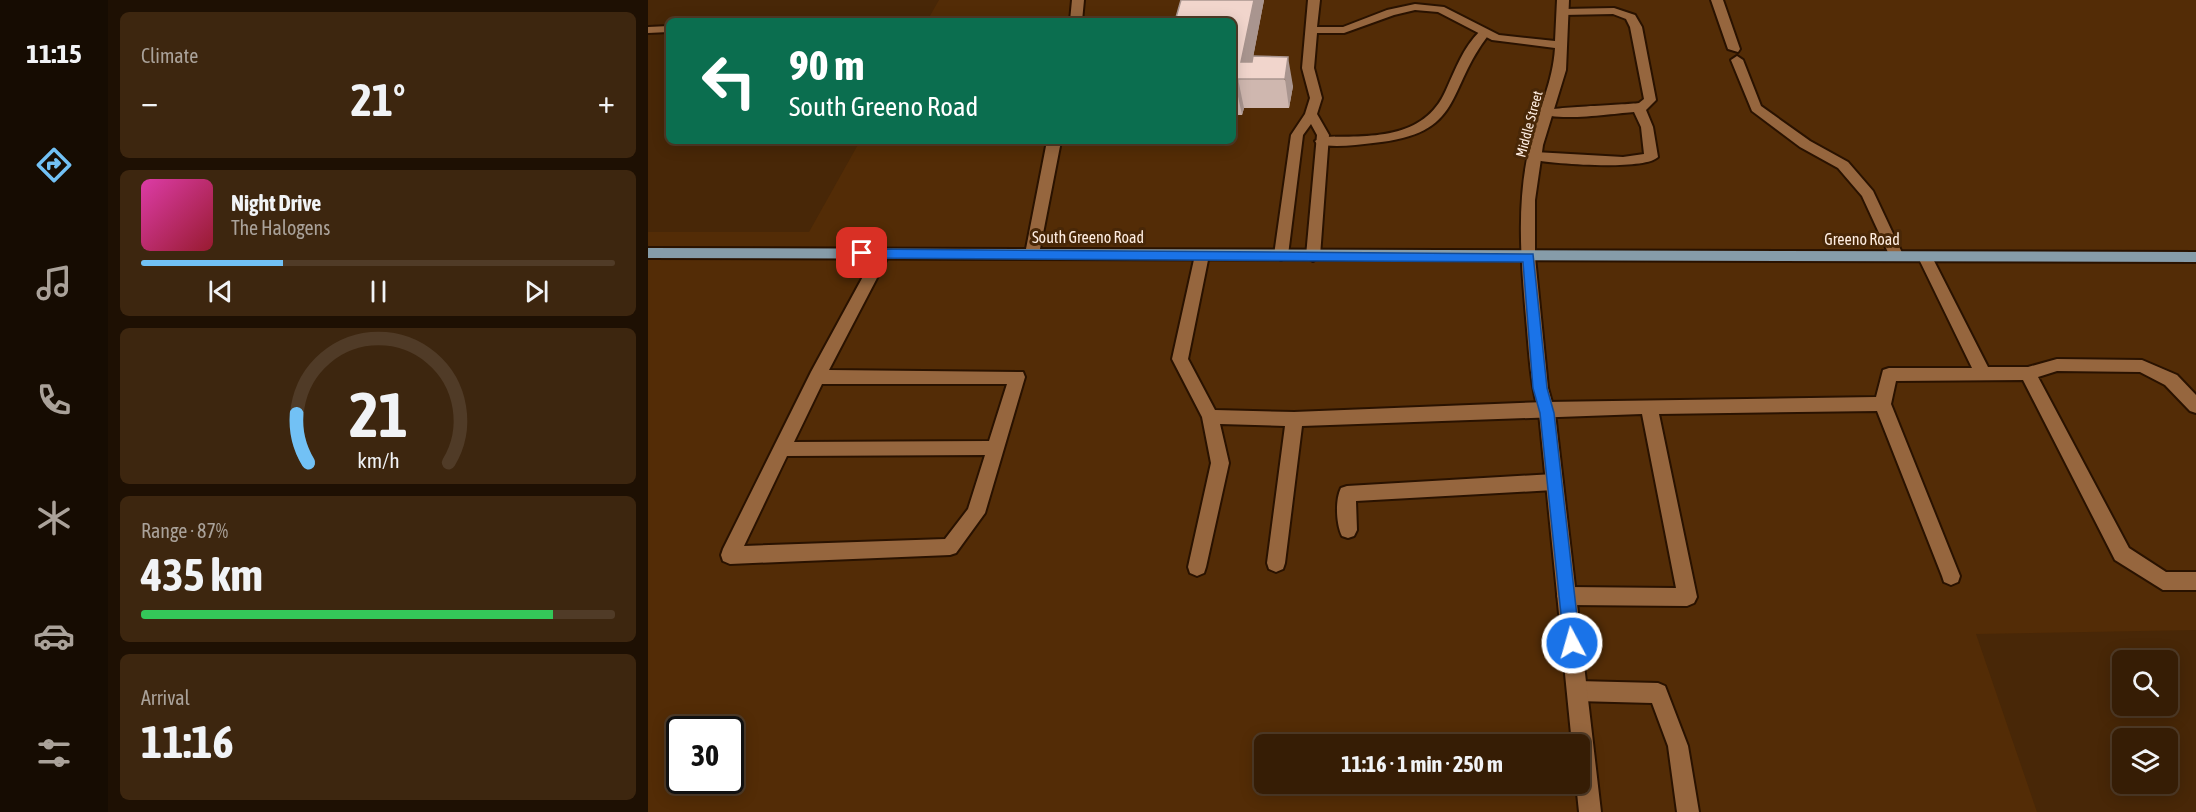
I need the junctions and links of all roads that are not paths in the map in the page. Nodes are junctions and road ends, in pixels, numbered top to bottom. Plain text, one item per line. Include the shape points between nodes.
1 (1078, 0) edge
2 (1314, 0) edge
3 (1716, 0) edge
4 (1563, 6) edge
5 (1076, 18) edge
6 (666, 29) edge
7 (648, 30) edge
8 (1311, 30) junction
9 (1484, 33) junction
10 (1562, 45) junction
11 (1638, 108) junction
12 (1547, 112) junction
13 (1311, 114) junction
14 (1322, 141) junction
15 (1052, 144) edge
16 (1534, 156) junction
17 (648, 254) edge
18 (883, 254) junction
19 (1032, 254) junction
20 (1202, 255) junction
21 (1281, 255) junction
22 (1313, 256) junction
23 (1528, 257) junction
24 (1897, 257) junction
25 (1925, 257) junction
26 (2196, 257) edge
27 (2028, 373) junction
28 (1983, 374) junction
29 (816, 377) junction
30 (1883, 404) junction
31 (2196, 406) edge
32 (1649, 408) junction
33 (1546, 410) junction
34 (1210, 417) junction
35 (1294, 418) junction
36 (782, 448) junction
37 (996, 448) junction
38 (1554, 482) junction
39 (1348, 530) dead end
40 (1276, 563) dead end
41 (1197, 567) dead end
42 (1951, 576) dead end
43 (2196, 581) edge
44 (1567, 596) junction
45 (1577, 691) junction
46 (1590, 812) edge
47 (1688, 812) edge

1 - 5 street
2 - 8 street
3 - 24 street via 1756,108 1805,144 1843,165 1868,194
4 - 10 street, Middle Street
4 - 11 street via 1614,11 1631,17 1650,100
6 - 7 street
8 - 9 street via 1344,30 1415,7 1440,9
8 - 13 street via 1308,68 1316,98
9 - 10 street via 1496,38
9 - 14 street via 1469,48 1437,116 1422,127 1387,138
10 - 12 street, Middle Street via 1560,70
11 - 12 street
11 - 16 street via 1647,127 1651,157 1623,161
12 - 16 street, Middle Street
13 - 14 street via 1323,135
13 - 21 street via 1297,135
14 - 22 street
15 - 19 street
16 - 23 street, Middle Street via 1528,200
17 - 18 main road, South Greeno Road
18 - 19 main road, South Greeno Road
18 - 29 street
19 - 20 main road, South Greeno Road
20 - 21 main road, South Greeno Road
20 - 34 street via 1180,359
21 - 22 main road, South Greeno Road
22 - 23 main road, South Greeno Road
23 - 24 main road, Greeno Road
23 - 33 street, Middle Street via 1540,388
24 - 25 main road, Greeno Road
25 - 26 main road, Greeno Road
25 - 28 street
27 - 28 street
27 - 31 street via 2057,364 2142,366 2171,380
27 - 43 street via 2122,554 2163,581
28 - 30 street via 1888,375
29 - 36 street
29 - 37 street via 1017,377
30 - 32 street
30 - 42 street
32 - 33 street
32 - 44 street via 1687,597
33 - 35 street
33 - 38 street, Middle Street
34 - 35 street
34 - 41 street via 1220,463
35 - 40 street
36 - 37 street
36 - 37 street via 730,555 950,548 976,513
38 - 39 street via 1347,495
38 - 44 street, Middle Street
44 - 45 street, Middle Street
45 - 46 street, Middle Street
45 - 47 street via 1658,693 1678,746

